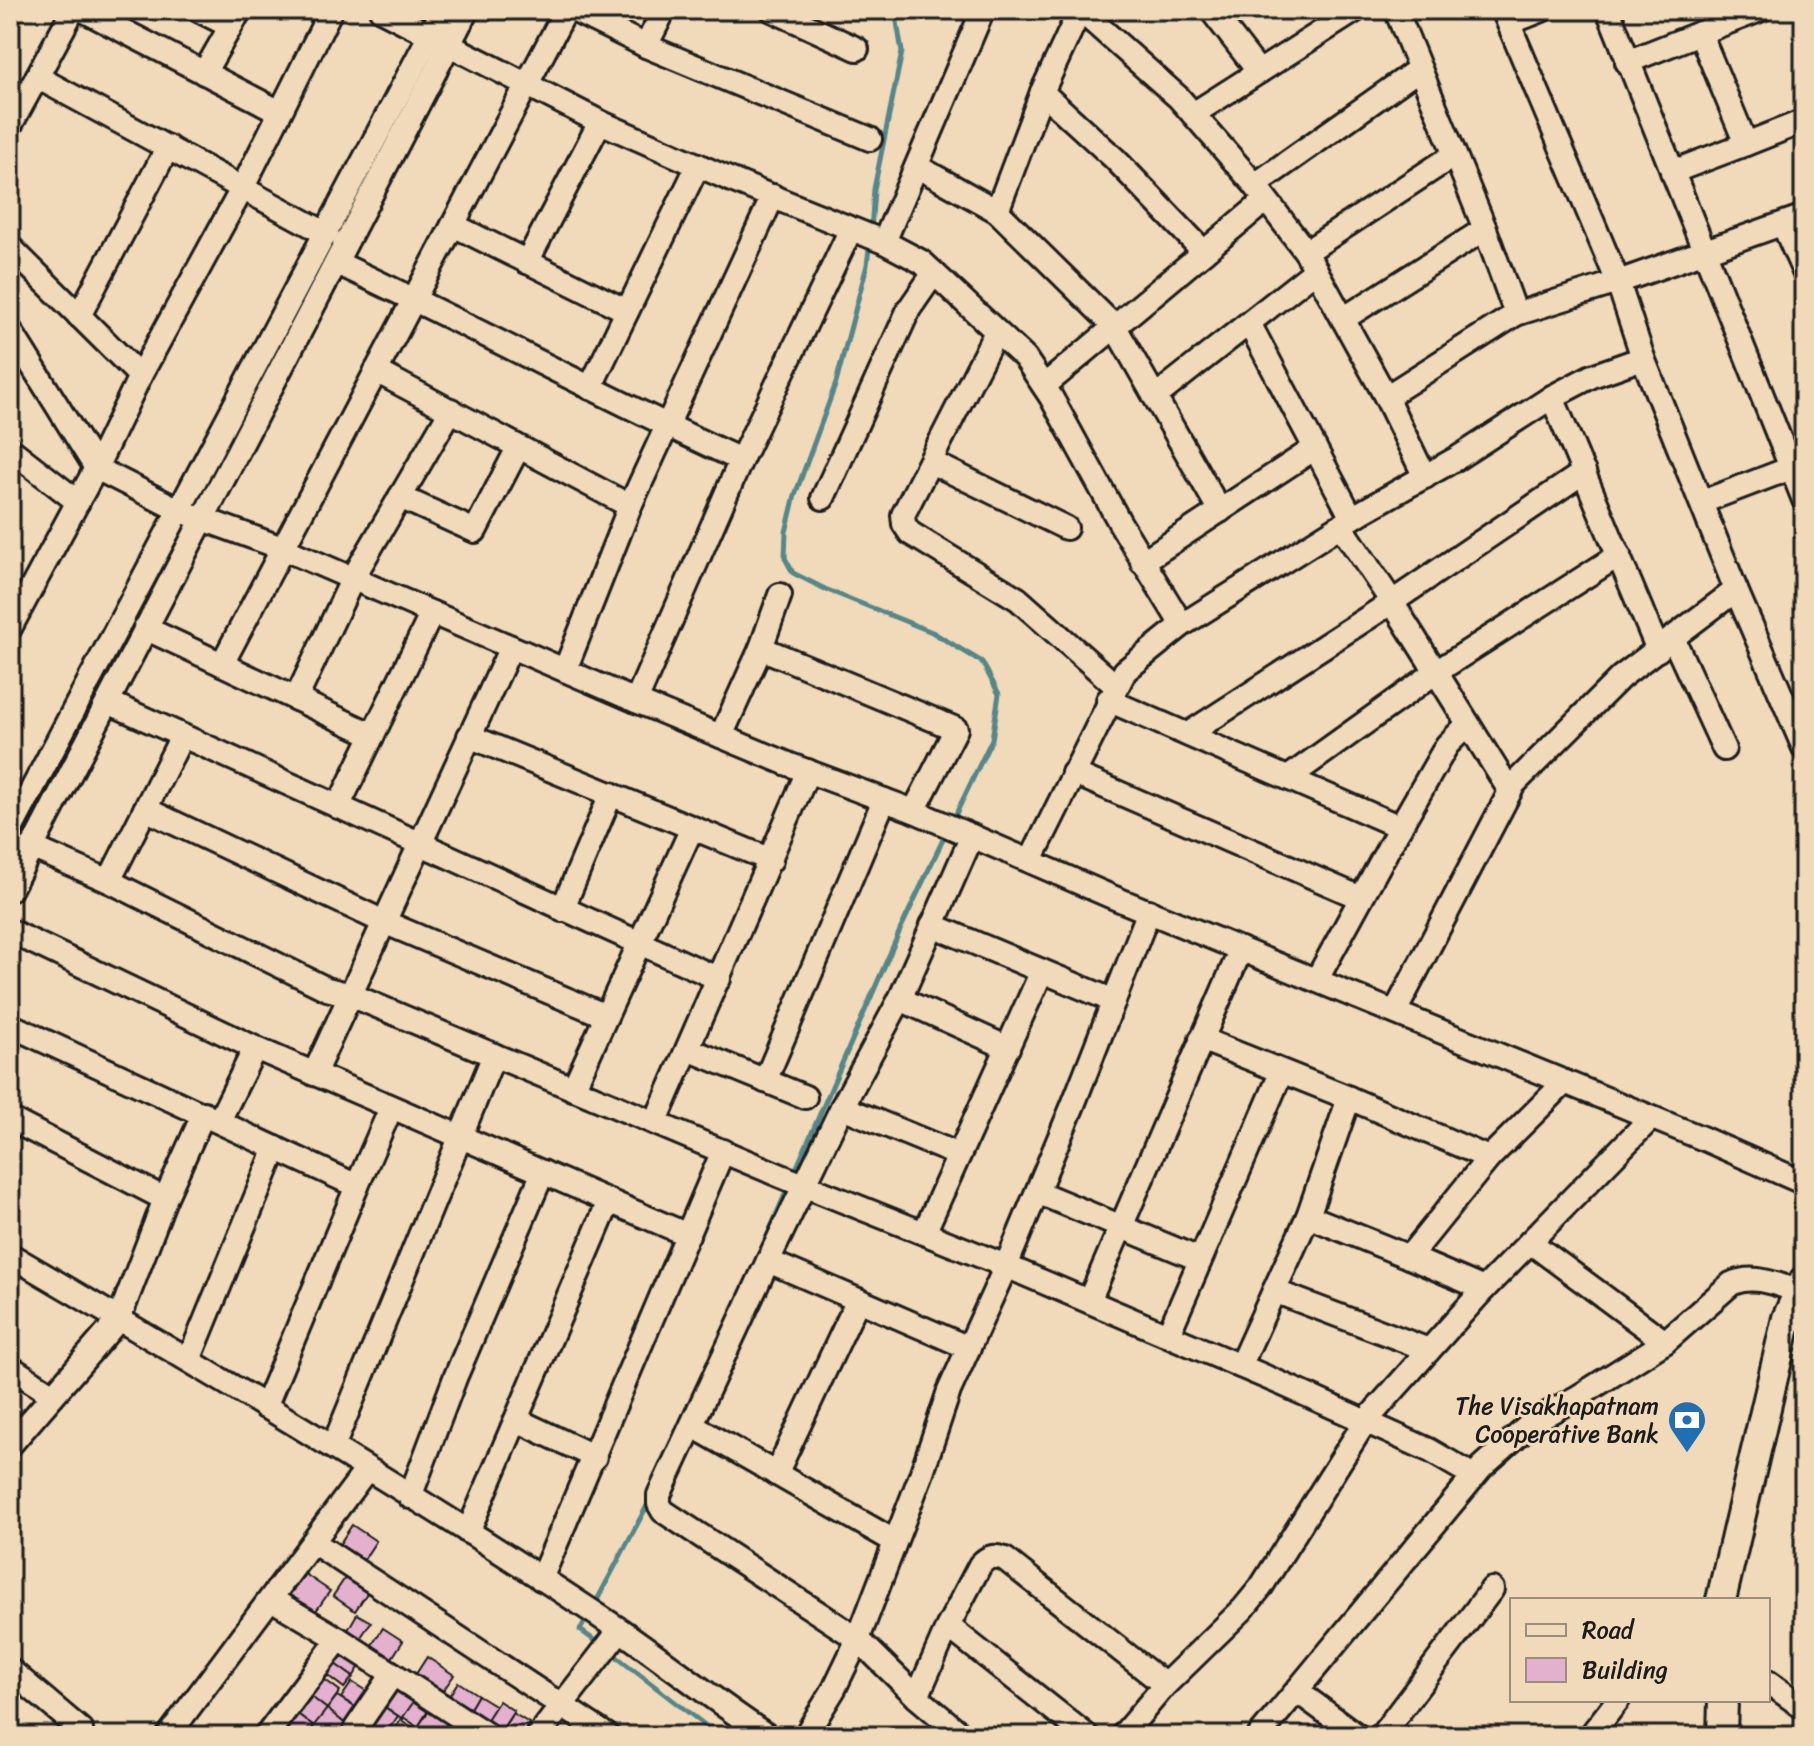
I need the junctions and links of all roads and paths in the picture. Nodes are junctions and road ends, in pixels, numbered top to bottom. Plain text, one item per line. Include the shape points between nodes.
1 (73, 10) edge
2 (83, 10) edge
3 (198, 10) edge
4 (331, 10) edge
5 (381, 10) edge
6 (443, 10) edge
7 (467, 10) edge
8 (566, 10) edge
9 (573, 10) edge
10 (664, 10) edge
11 (772, 10) edge
12 (983, 10) edge
13 (1080, 10) edge
14 (1212, 10) edge
15 (1356, 10) edge
16 (1396, 10) edge
17 (1542, 10) edge
18 (1608, 10) edge
19 (1760, 10) edge
20 (1506, 16) edge
21 (235, 18) edge
22 (1700, 33) junction
23 (439, 41) junction
24 (646, 46) junction
25 (857, 49) dead end
26 (1627, 62) junction
27 (1419, 69) junction
28 (1259, 72) junction
29 (204, 73) junction
30 (37, 77) junction
31 (526, 84) junction
32 (1042, 92) junction
33 (280, 112) junction
34 (1193, 114) junction
35 (1804, 121) edge
36 (600, 122) junction
37 (10, 126) edge
38 (870, 139) dead end
39 (1746, 144) junction
40 (168, 147) junction
41 (1454, 155) junction
42 (698, 165) junction
43 (918, 167) junction
44 (1672, 172) junction
45 (242, 189) junction
46 (1261, 193) junction
47 (773, 196) junction
48 (997, 211) junction
49 (1794, 220) edge
50 (453, 225) junction
51 (1485, 229) junction
52 (327, 234) junction
53 (867, 235) junction
54 (10, 247) edge
55 (1705, 251) junction
56 (1204, 252) junction
57 (1311, 261) junction
58 (527, 262) junction
59 (337, 263) junction
60 (1804, 272) edge
61 (934, 273) junction
62 (1618, 282) junction
63 (415, 299) junction
64 (627, 311) junction
65 (1516, 314) junction
66 (79, 316) junction
67 (1343, 319) junction
68 (1250, 325) junction
69 (1115, 327) junction
70 (10, 330) edge
71 (996, 332) junction
72 (1643, 358) junction
73 (376, 371) junction
74 (140, 376) junction
75 (1044, 386) junction
76 (590, 388) junction
77 (1155, 397) junction
78 (1386, 397) junction
79 (1552, 397) junction
80 (451, 410) junction
81 (667, 426) junction
82 (518, 448) junction
83 (1315, 448) junction
84 (13, 458) edge
85 (741, 460) junction
86 (931, 462) junction
87 (96, 468) junction
88 (1791, 468) junction
89 (1584, 472) junction
90 (1425, 477) junction
91 (400, 497) junction
92 (823, 498) dead end
93 (1804, 500) edge
94 (78, 502) junction
95 (1702, 502) junction
96 (630, 506) junction
97 (1220, 511) junction
98 (191, 515) junction
99 (1346, 522) junction
100 (1066, 528) dead end
101 (282, 548) junction
102 (1619, 555) junction
103 (1142, 562) junction
104 (353, 578) junction
105 (1736, 590) junction
106 (780, 595) dead end
107 (1392, 602) junction
108 (432, 613) junction
109 (1182, 625) junction
110 (10, 628) edge
111 (145, 628) junction
112 (1665, 644) junction
113 (511, 647) junction
114 (761, 648) junction
115 (222, 664) junction
116 (565, 670) junction
117 (1436, 672) junction
118 (1112, 693) junction
119 (296, 699) junction
120 (636, 701) junction
121 (108, 702) junction
122 (1468, 724) junction
123 (1188, 734) junction
124 (373, 735) junction
125 (182, 736) junction
126 (469, 736) junction
127 (721, 736) junction
128 (1804, 748) edge
129 (1724, 749) dead end
130 (808, 771) junction
131 (1073, 773) junction
132 (1288, 778) junction
133 (1510, 791) junction
134 (611, 794) junction
135 (884, 800) junction
136 (338, 807) junction
137 (145, 809) junction
138 (914, 811) junction
139 (13, 818) edge
140 (1400, 827) junction
141 (692, 828) junction
142 (957, 830) junction
143 (419, 844) junction
144 (31, 847) junction
145 (771, 860) junction
146 (1031, 860) junction
147 (109, 881) junction
148 (10, 890) edge
149 (1361, 898) junction
150 (562, 910) junction
151 (1149, 911) junction
152 (384, 922) junction
153 (932, 925) junction
154 (10, 931) edge
155 (639, 943) junction
156 (1241, 949) junction
157 (1042, 971) junction
158 (719, 979) junction
159 (1317, 979) junction
160 (351, 995) junction
161 (900, 999) junction
162 (1114, 1001) junction
163 (1395, 1012) junction
164 (606, 1016) junction
165 (10, 1025) edge
166 (1201, 1039) junction
167 (255, 1048) junction
168 (1008, 1048) junction
169 (688, 1049) junction
170 (494, 1055) junction
171 (1281, 1073) junction
172 (314, 1074) junction
173 (765, 1081) junction
174 (1565, 1082) junction
175 (573, 1089) junction
176 (805, 1097) dead end
177 (1349, 1098) junction
178 (842, 1107) junction
179 (391, 1108) junction
180 (211, 1117) junction
181 (1651, 1118) junction
182 (10, 1119) edge
183 (655, 1123) junction
184 (461, 1136) junction
185 (276, 1148) junction
186 (723, 1151) junction
187 (959, 1155) junction
188 (1489, 1158) junction
189 (543, 1172) junction
190 (795, 1182) junction
191 (1804, 1183) edge
192 (357, 1186) junction
193 (1037, 1192) junction
194 (165, 1199) junction
195 (609, 1201) junction
196 (1308, 1216) junction
197 (1121, 1227) junction
198 (924, 1233) junction
199 (688, 1235) junction
200 (1530, 1242) junction
201 (10, 1255) edge
202 (1409, 1257) junction
203 (1199, 1259) junction
204 (768, 1261) junction
205 (1006, 1266) junction
206 (1484, 1289) junction
207 (1274, 1291) junction
208 (1802, 1296) edge
209 (858, 1300) junction
210 (1089, 1301) junction
211 (119, 1319) junction
212 (1168, 1335) junction
213 (1665, 1342) junction
214 (969, 1348) junction
215 (1429, 1350) junction
216 (189, 1360) junction
217 (1240, 1366) junction
218 (10, 1367) edge
219 (53, 1395) junction
220 (265, 1407) junction
221 (517, 1420) junction
222 (1365, 1422) junction
223 (693, 1426) junction
224 (10, 1445) edge
225 (333, 1447) junction
226 (595, 1457) junction
227 (367, 1469) junction
228 (776, 1474) junction
229 (1474, 1476) junction
230 (410, 1497) junction
231 (468, 1532) junction
232 (894, 1541) junction
233 (313, 1542) junction
234 (541, 1579) junction
235 (1492, 1589) dead end
236 (1721, 1598) edge
237 (1738, 1598) edge
238 (271, 1599) junction
239 (948, 1626) junction
240 (339, 1639) junction
241 (858, 1639) junction
242 (610, 1643) junction
243 (10, 1670) edge
244 (393, 1674) junction
245 (1770, 1683) edge
246 (1165, 1685) junction
247 (1297, 1691) junction
248 (917, 1697) junction
249 (1616, 1702) edge
250 (1710, 1702) edge
251 (1723, 1702) edge
252 (564, 1705) junction
253 (1804, 1708) edge
254 (358, 1733) edge
255 (82, 1734) edge
256 (168, 1736) edge
257 (266, 1736) edge
258 (489, 1736) edge
259 (538, 1736) edge
260 (608, 1736) edge
261 (768, 1736) edge
262 (805, 1736) edge
263 (963, 1736) edge
264 (1087, 1736) edge
265 (1122, 1736) edge
266 (1259, 1736) edge
267 (1358, 1736) edge
268 (1381, 1736) edge
269 (1590, 1736) edge
270 (1709, 1736) edge
271 (1722, 1736) edge

1 - 30 street
2 - 29 street
3 - 21 street
4 - 33 street
5 - 23 street
6 - 23 street
7 - 23 street
8 - 31 street
9 - 24 street
10 - 24 street
11 - 25 street
12 - 43 street
13 - 32 street
13 - 34 street
14 - 28 street
15 - 28 street
16 - 27 street
17 - 20 street
18 - 26 street
19 - 22 street
20 - 62 street
21 - 29 street
22 - 26 street
22 - 39 street
23 - 31 street
23 - 52 street
23 - 59 street
24 - 38 street
26 - 44 street
27 - 41 street
27 - 46 street
28 - 34 street
29 - 33 street
30 - 37 street
30 - 40 street
31 - 36 street
31 - 50 street
32 - 48 street
32 - 56 street
33 - 45 street
34 - 46 street
35 - 39 street
36 - 42 street
36 - 58 street
39 - 44 street
40 - 45 street
40 - 66 street
41 - 51 street
41 - 57 street
42 - 47 street
42 - 64 street
43 - 48 street
43 - 53 street
44 - 55 street
45 - 52 street
45 - 74 street
46 - 56 street
46 - 57 street
47 - 53 street
47 - 81 street
48 - 69 street
49 - 55 street
49 - 60 street
50 - 58 street
50 - 63 street
51 - 65 street
51 - 67 street
52 - 98 street
53 - 61 street
53 - 85 street
54 - 66 street
55 - 62 street
55 - 88 street
56 - 69 street
57 - 67 street
57 - 68 street
58 - 64 street
59 - 63 street
59 - 98 street
61 - 71 street
61 - 92 street via 909,309
62 - 65 street
62 - 72 street
63 - 73 street
63 - 76 street
64 - 76 street
65 - 78 street
66 - 74 street
67 - 78 street
68 - 77 street
68 - 83 street
69 - 75 street
69 - 77 street
70 - 87 street
71 - 75 street via 1025,358
71 - 86 street
72 - 79 street
72 - 95 street
73 - 80 street
73 - 101 street
74 - 87 street
75 - 103 street
76 - 81 street
77 - 97 street
78 - 90 street
79 - 89 street
79 - 90 street
80 - 82 street
80 - 91 street
81 - 85 street
81 - 96 street
82 - 91 street via 475,531
82 - 96 street
83 - 97 street
83 - 99 street
84 - 94 street
85 - 120 street
86 - 100 street
86 - 118 street via 903,515 910,533 1018,599
87 - 94 street
87 - 98 street
88 - 93 street
88 - 95 street
89 - 102 street
89 - 107 street
90 - 99 street
91 - 104 street
94 - 110 street
95 - 105 street
96 - 116 street
97 - 103 street
98 - 101 street
98 - 111 street
98 - 139 street
99 - 107 street
99 - 109 street
101 - 104 street
101 - 115 street
102 - 112 street
102 - 117 street
103 - 109 street
104 - 108 street
104 - 119 street
105 - 112 street
105 - 128 street
106 - 114 street
107 - 117 street
107 - 123 street
108 - 113 street
108 - 124 street
109 - 118 street via 1125,671
111 - 115 street
111 - 121 street
112 - 129 street
112 - 133 street via 1621,677
113 - 116 street
113 - 126 street
114 - 127 street
114 - 138 street via 956,729
115 - 119 street
116 - 120 street
117 - 122 street
117 - 132 street
118 - 123 street
118 - 131 street
119 - 124 street
120 - 127 street
121 - 125 street
121 - 144 street
122 - 133 street
122 - 140 street via 1447,745
123 - 132 street
124 - 136 street
125 - 136 street
125 - 137 street
126 - 134 street
126 - 143 street
127 - 130 street
130 - 135 street
130 - 145 street
131 - 146 street
131 - 149 street
132 - 140 street
133 - 163 street
134 - 141 street
134 - 150 street
135 - 138 street
135 - 173 street
136 - 143 street
137 - 147 street
137 - 152 street
138 - 142 street
140 - 149 street
141 - 145 street
141 - 155 street
142 - 146 street
142 - 153 street
143 - 150 street
143 - 152 street
144 - 147 street
144 - 148 street
145 - 158 street
146 - 151 street
147 - 160 street via 327,989
149 - 159 street
150 - 155 street
151 - 156 street
151 - 162 street
152 - 160 street
152 - 164 street
153 - 157 street
153 - 161 street
154 - 167 street
155 - 158 street
155 - 164 street
156 - 159 street
156 - 166 street
157 - 162 street
157 - 168 street
158 - 169 street
159 - 163 street
160 - 170 street
160 - 172 street
161 - 168 street
161 - 178 street
162 - 193 street
163 - 174 street
164 - 175 street
165 - 180 street
166 - 171 street
166 - 197 street
167 - 172 street
167 - 180 street
168 - 187 street
169 - 173 street
169 - 183 street
170 - 175 street
170 - 184 street
171 - 177 street
171 - 203 street
172 - 179 street
173 - 176 street
174 - 181 street
174 - 188 street
175 - 183 street
177 - 188 street
177 - 196 street
178 - 187 street
178 - 190 street
179 - 184 street
179 - 192 street
180 - 185 street
180 - 194 street
181 - 191 street
181 - 200 street
182 - 194 street
183 - 186 street
184 - 189 street
184 - 225 street
185 - 192 street
185 - 216 street
186 - 190 street
186 - 199 street
187 - 198 street
188 - 202 street
189 - 195 street
189 - 230 street
190 - 198 street
190 - 204 street
192 - 220 street
193 - 197 street
193 - 205 street
194 - 211 street
195 - 199 street
195 - 221 street
196 - 202 street
196 - 207 street
197 - 203 street
197 - 210 street
198 - 205 street
199 - 226 street
200 - 206 street
200 - 213 street
201 - 211 street
202 - 206 street
203 - 212 street
204 - 209 street
204 - 223 street
205 - 210 street
205 - 214 street
206 - 215 street
207 - 215 street
207 - 217 street
208 - 213 street via 1761,1280 1741,1279
208 - 236 main road via 1787,1318
208 - 237 main road
209 - 214 street
209 - 228 street
210 - 212 street
211 - 216 street
211 - 219 street
212 - 217 street
213 - 229 street via 1534,1421
214 - 232 street
215 - 222 street
216 - 220 street
217 - 222 street
218 - 219 street
219 - 224 street
220 - 225 street
221 - 226 street
221 - 231 street
222 - 229 street
222 - 246 street via 1261,1587
223 - 228 street
223 - 241 street via 659,1495 663,1511
225 - 227 street
226 - 234 street
227 - 230 street
227 - 233 street
228 - 232 street
229 - 247 street
230 - 231 street
231 - 234 street
232 - 241 street
233 - 238 street
233 - 252 street
234 - 242 street via 591,1612
235 - 268 street
238 - 240 street
238 - 256 street
239 - 246 street via 980,1565 996,1556
239 - 248 street
239 - 264 street
240 - 244 street
240 - 257 street
241 - 248 street
241 - 262 street
242 - 252 street
242 - 261 street
243 - 255 street
244 - 254 street
244 - 258 street
245 - 253 street
246 - 265 street
247 - 266 street
247 - 267 street
248 - 263 street
249 - 269 street
250 - 270 main road
251 - 271 main road
252 - 259 street
252 - 260 street

